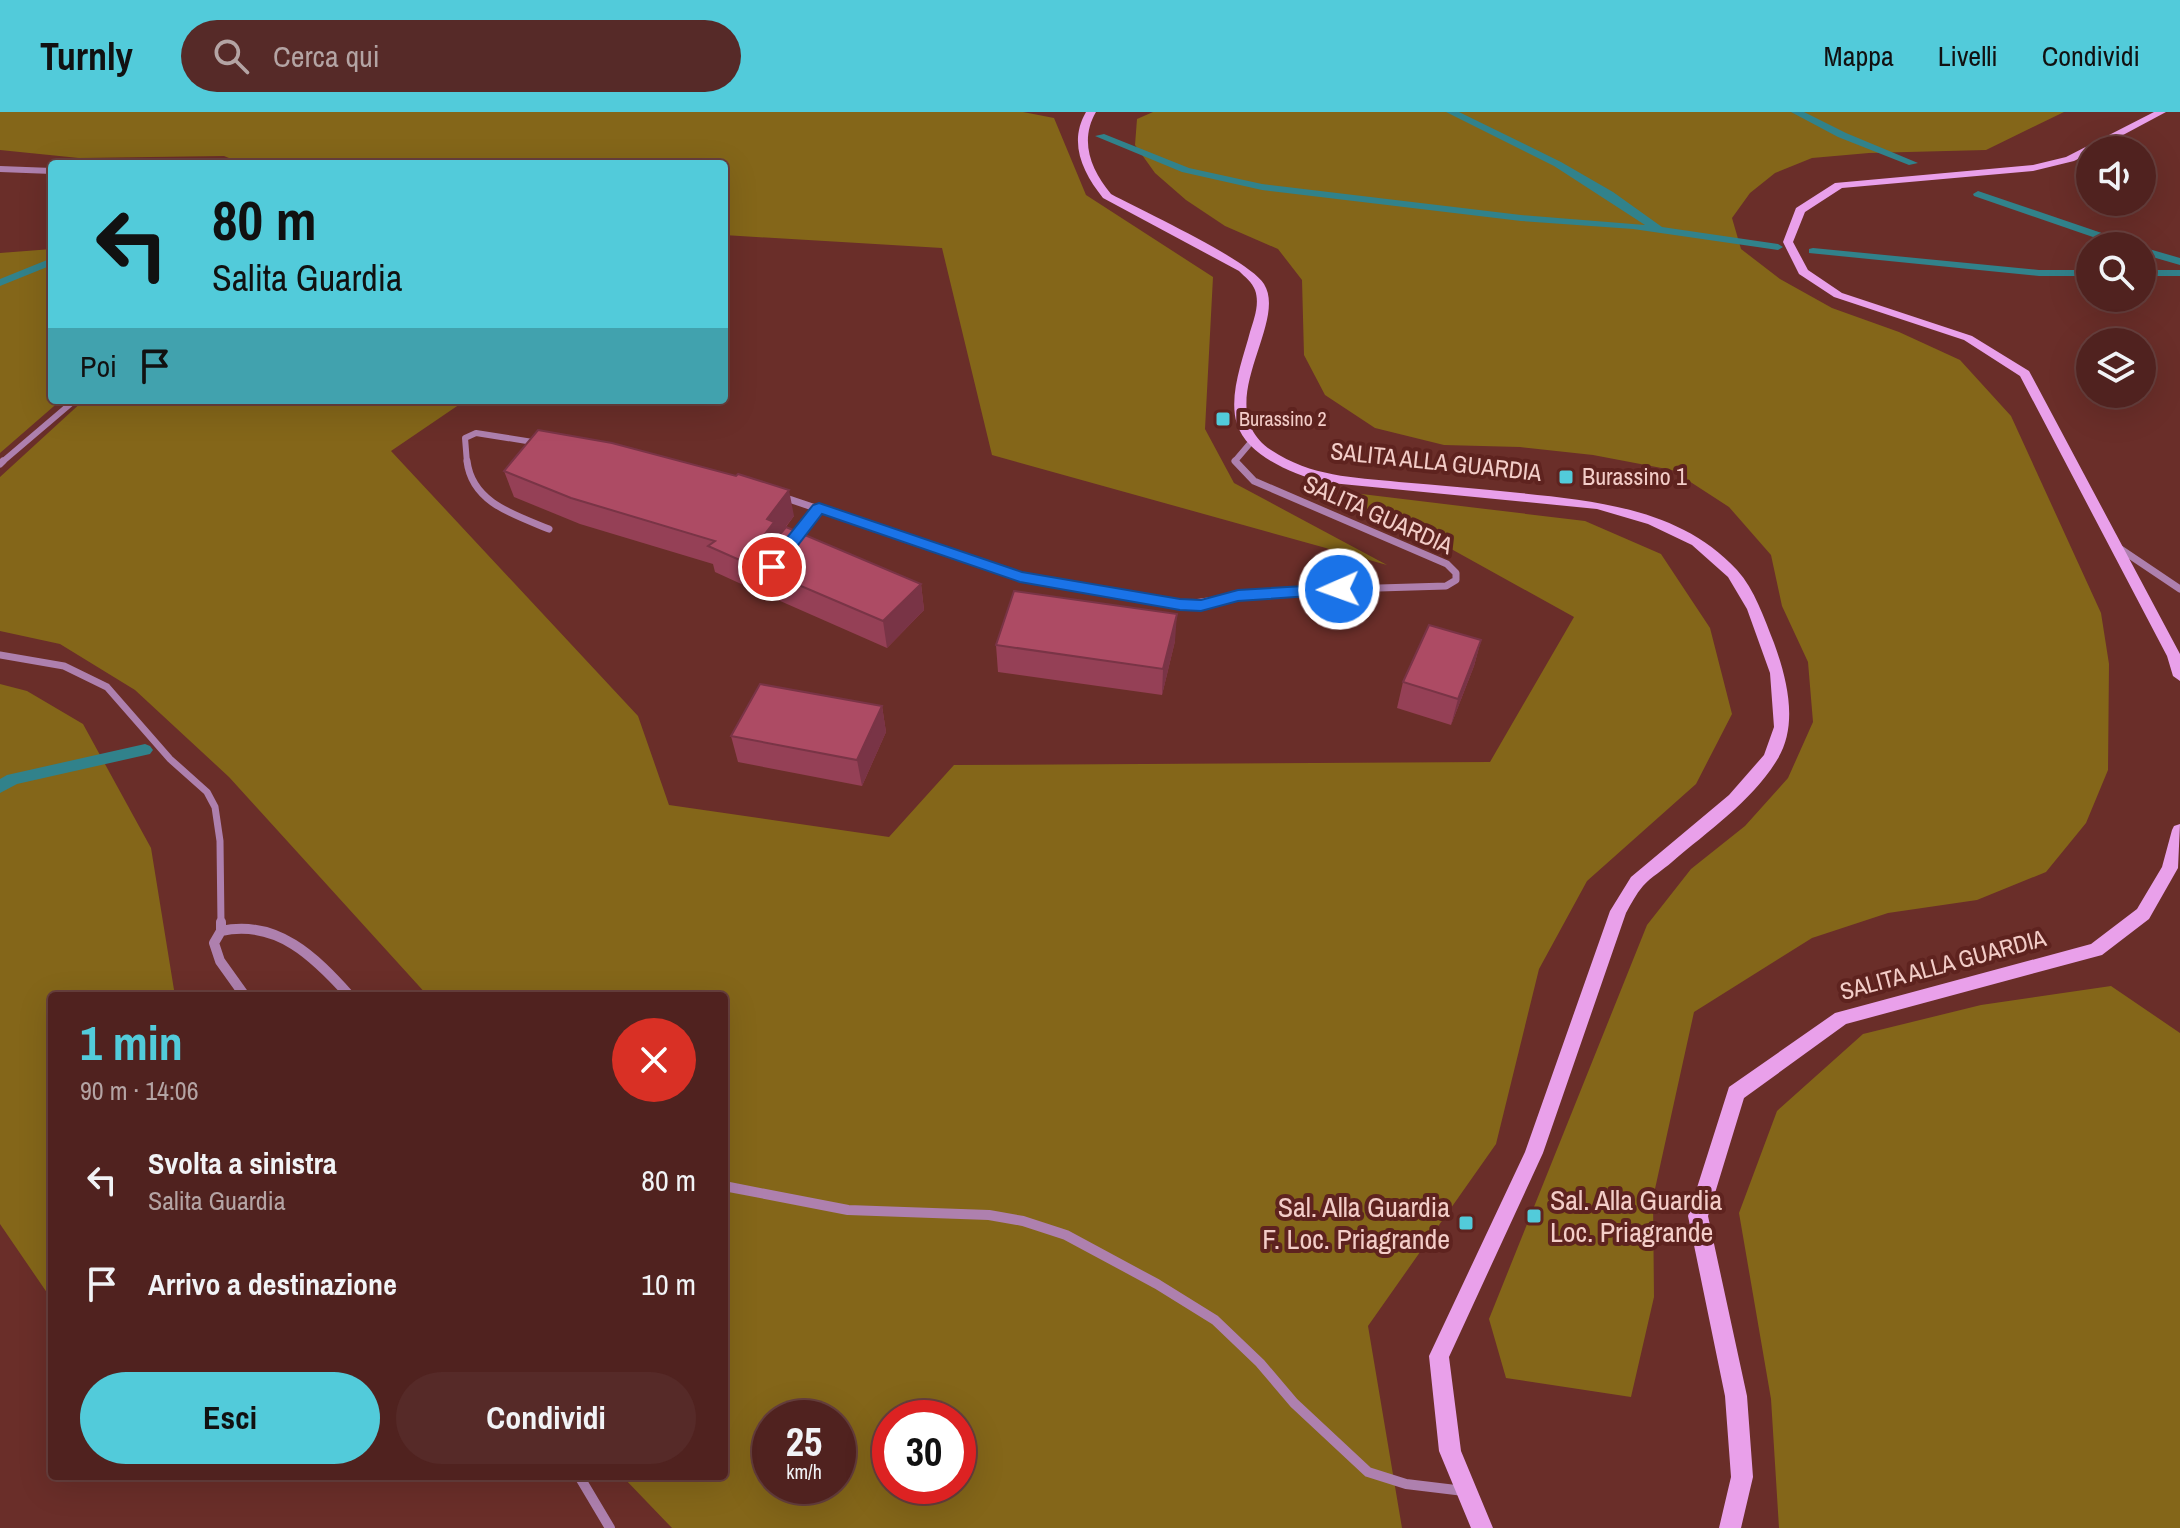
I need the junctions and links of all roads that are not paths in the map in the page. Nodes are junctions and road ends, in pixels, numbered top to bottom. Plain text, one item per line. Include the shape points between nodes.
1 (1091, 112) edge
2 (2161, 112) edge
3 (0, 169) edge
4 (48, 171) edge
5 (70, 404) edge
6 (1252, 441) junction
7 (552, 445) edge
8 (0, 464) edge
9 (776, 495) edge
10 (819, 508) junction
11 (549, 529) dead end
12 (792, 542) edge
13 (2119, 548) junction
14 (2180, 589) edge
15 (0, 655) edge
16 (2180, 676) edge
17 (2180, 830) edge
18 (221, 931) junction
19 (242, 992) edge
20 (346, 992) edge
21 (728, 1187) edge
22 (581, 1480) edge
23 (1465, 1491) junction
24 (610, 1528) edge
25 (1482, 1528) edge
26 (1730, 1528) edge

1 - 6 main road via 1081,129 1084,158 1092,179 1107,196 1243,269 1260,287 1263,309 1239,392 1239,416
2 - 13 main road via 2070,159 2033,168 1839,185 1800,210 1788,242 1803,272 1838,295 1968,338 2025,374
3 - 4 street
5 - 8 street
6 - 10 street, SALITA GUARDIA via 1235,461 1254,481 1447,564 1456,580 1446,586 1283,591 1180,605 1020,577
6 - 23 main road, SALITA ALLA GUARDIA via 1278,461 1321,478 1598,505 1653,521 1697,542 1733,574 1754,609 1777,673 1782,727 1771,757 1735,799 1637,882 1618,911 1534,1153 1439,1356 1450,1451
7 - 11 street via 476,433 465,438 472,483 488,499
9 - 10 street, SALITA GUARDIA
10 - 12 street
13 - 14 street
13 - 16 main road
15 - 18 street via 82,671 117,696 169,759 211,797 218,822
17 - 26 main road, SALITA ALLA GUARDIA via 2170,868 2143,914 2096,950 1841,1018 1736,1093 1698,1216 1736,1396 1742,1477
18 - 19 street via 215,952
18 - 20 street via 243,925 267,930 304,951
21 - 23 street via 848,1210 989,1215 1066,1235 1215,1320 1368,1472 1406,1484
22 - 24 street
23 - 25 main road, SALITA ALLA GUARDIA

